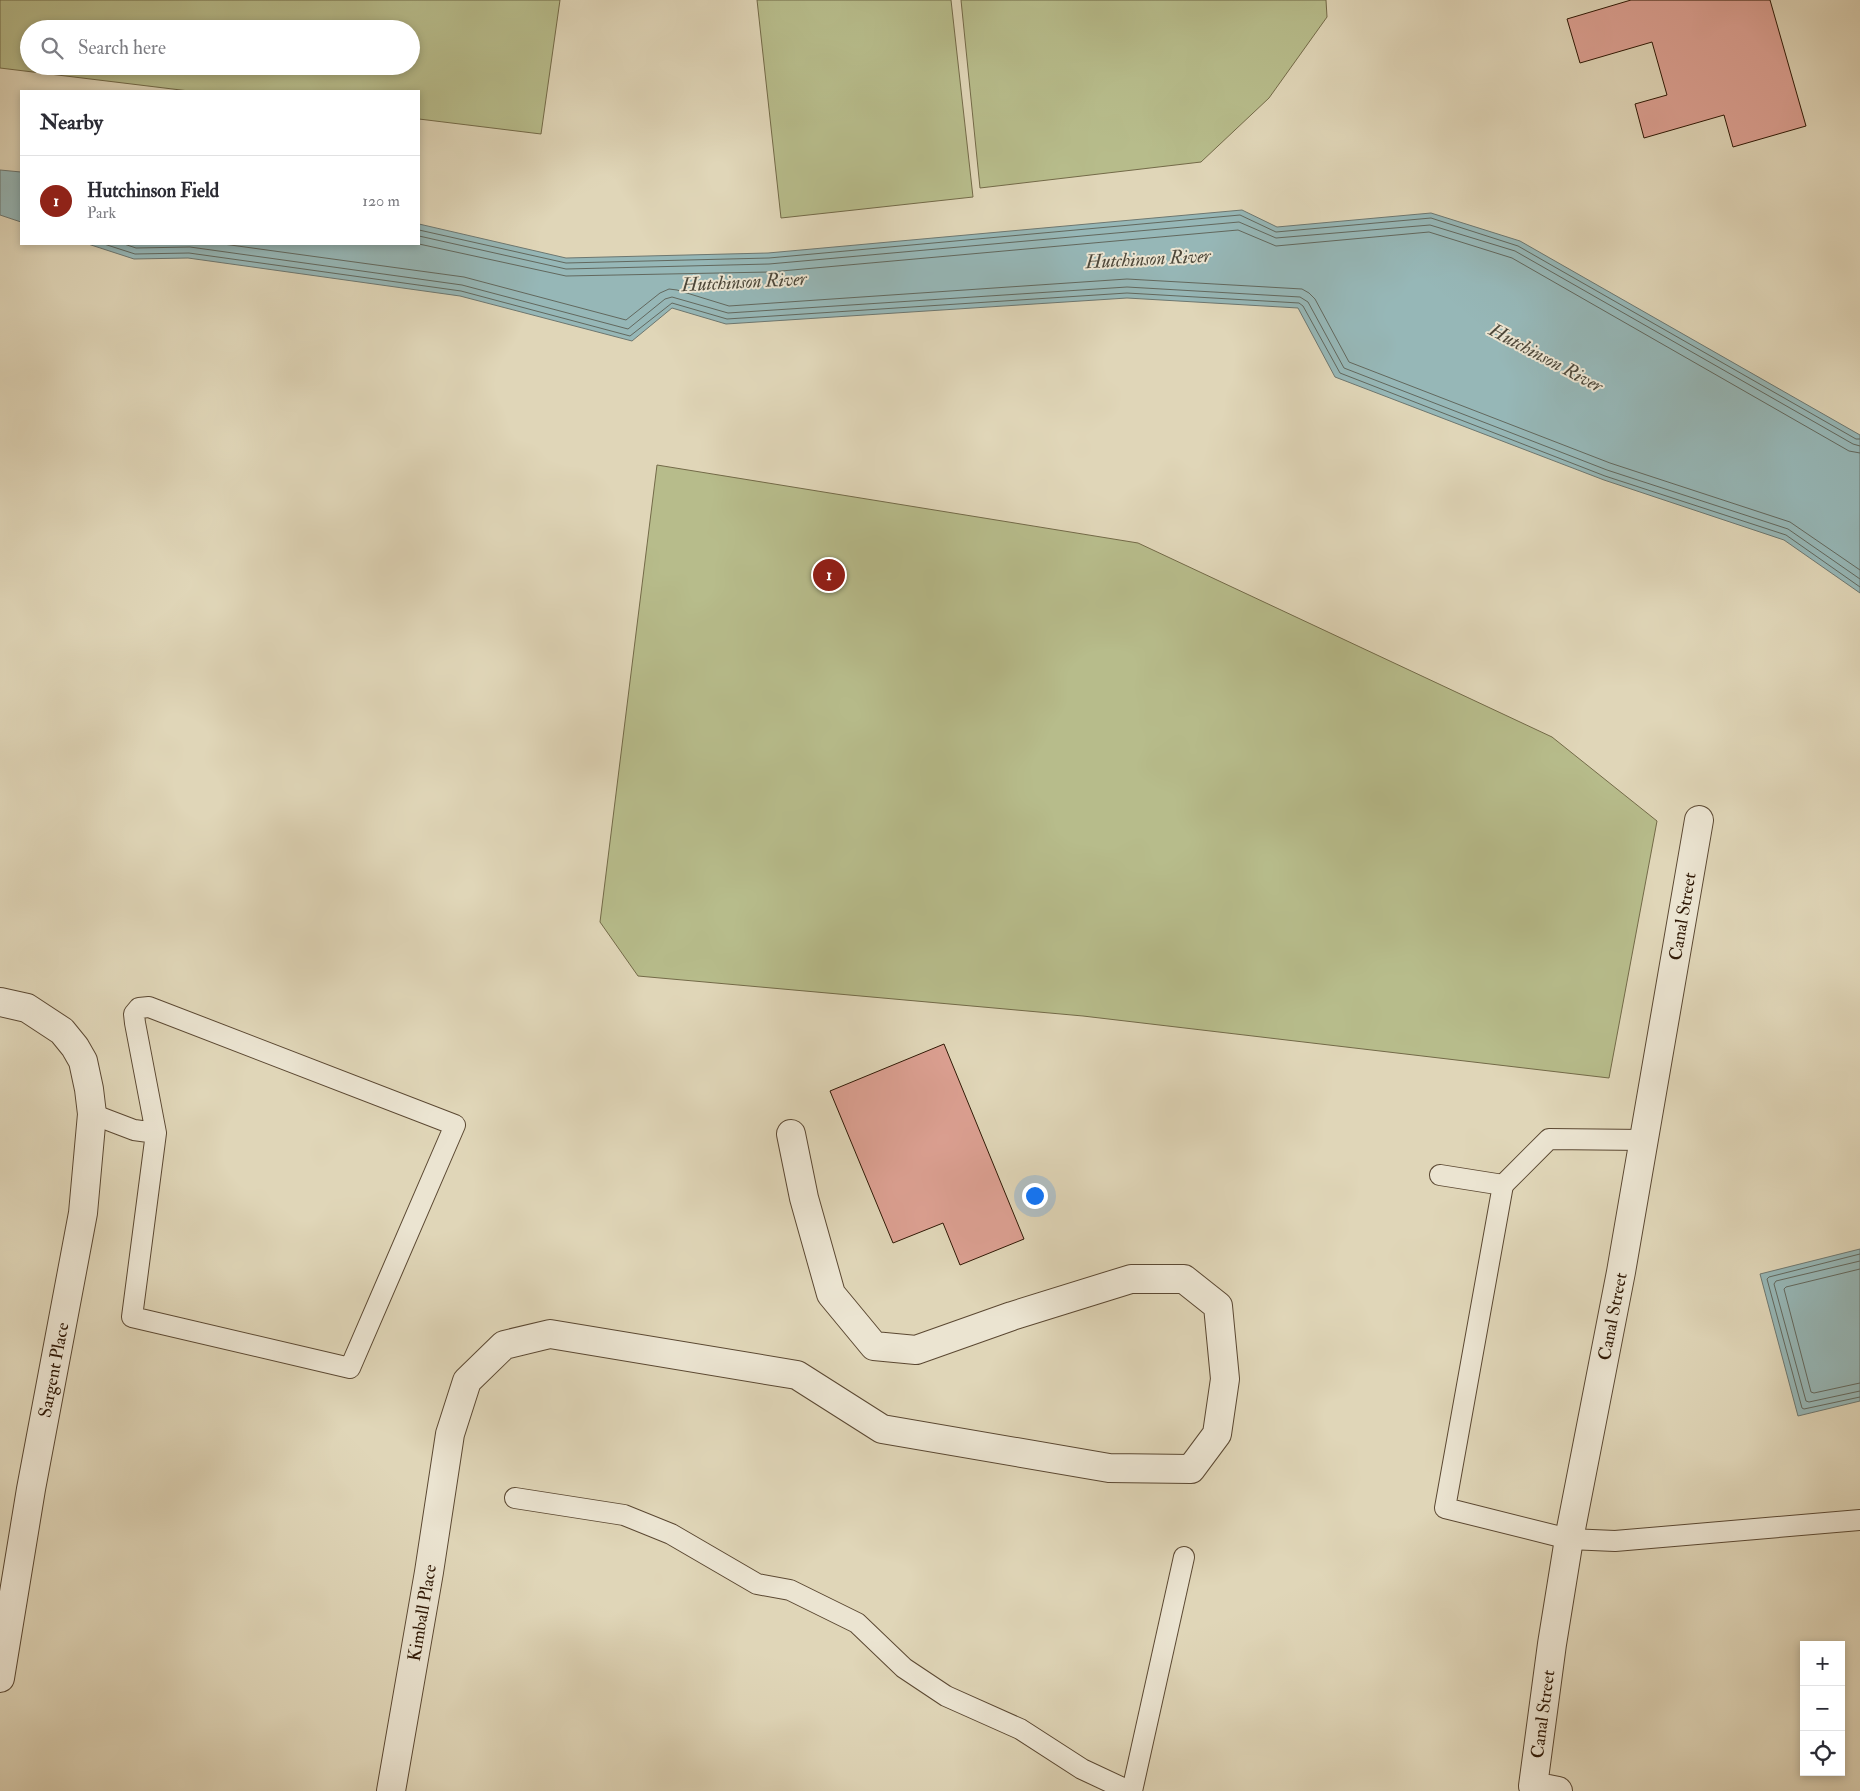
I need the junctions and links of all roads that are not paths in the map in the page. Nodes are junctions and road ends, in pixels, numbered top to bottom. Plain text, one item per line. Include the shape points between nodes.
1 (1698, 820) dead end
2 (0, 1002) edge
3 (92, 1114) junction
4 (156, 1133) junction
5 (791, 1134) dead end
6 (1644, 1140) junction
7 (1440, 1175) dead end
8 (1503, 1185) junction
9 (515, 1498) dead end
10 (1860, 1520) edge
11 (1569, 1539) junction
12 (1184, 1557) dead end
13 (0, 1678) edge
14 (1541, 1789) edge
15 (391, 1791) edge
16 (1130, 1791) edge

1 - 6 street, Canal Street
2 - 3 street, Sargent Place via 27,1008 62,1031 83,1062
3 - 4 lane via 134,1130
3 - 13 street, Sargent Place via 84,1213 31,1489
4 - 4 lane via 132,1317 350,1368 455,1125 149,1007 139,1008 134,1014 134,1024
5 - 15 street, Kimball Place via 804,1198 831,1294 874,1346 916,1350 1131,1279 1184,1279 1218,1306 1225,1379 1217,1434 1191,1469 1109,1468 882,1429 797,1376 550,1334 504,1345 466,1381 450,1434
6 - 8 lane via 1549,1139
6 - 11 street, Canal Street
7 - 8 lane
8 - 11 lane via 1445,1508
9 - 16 lane via 624,1514 671,1534 757,1584 790,1590 857,1622 904,1668 946,1696 1020,1730 1082,1769
10 - 11 lane via 1616,1541
11 - 14 street, Canal Street via 1552,1644
12 - 16 lane

